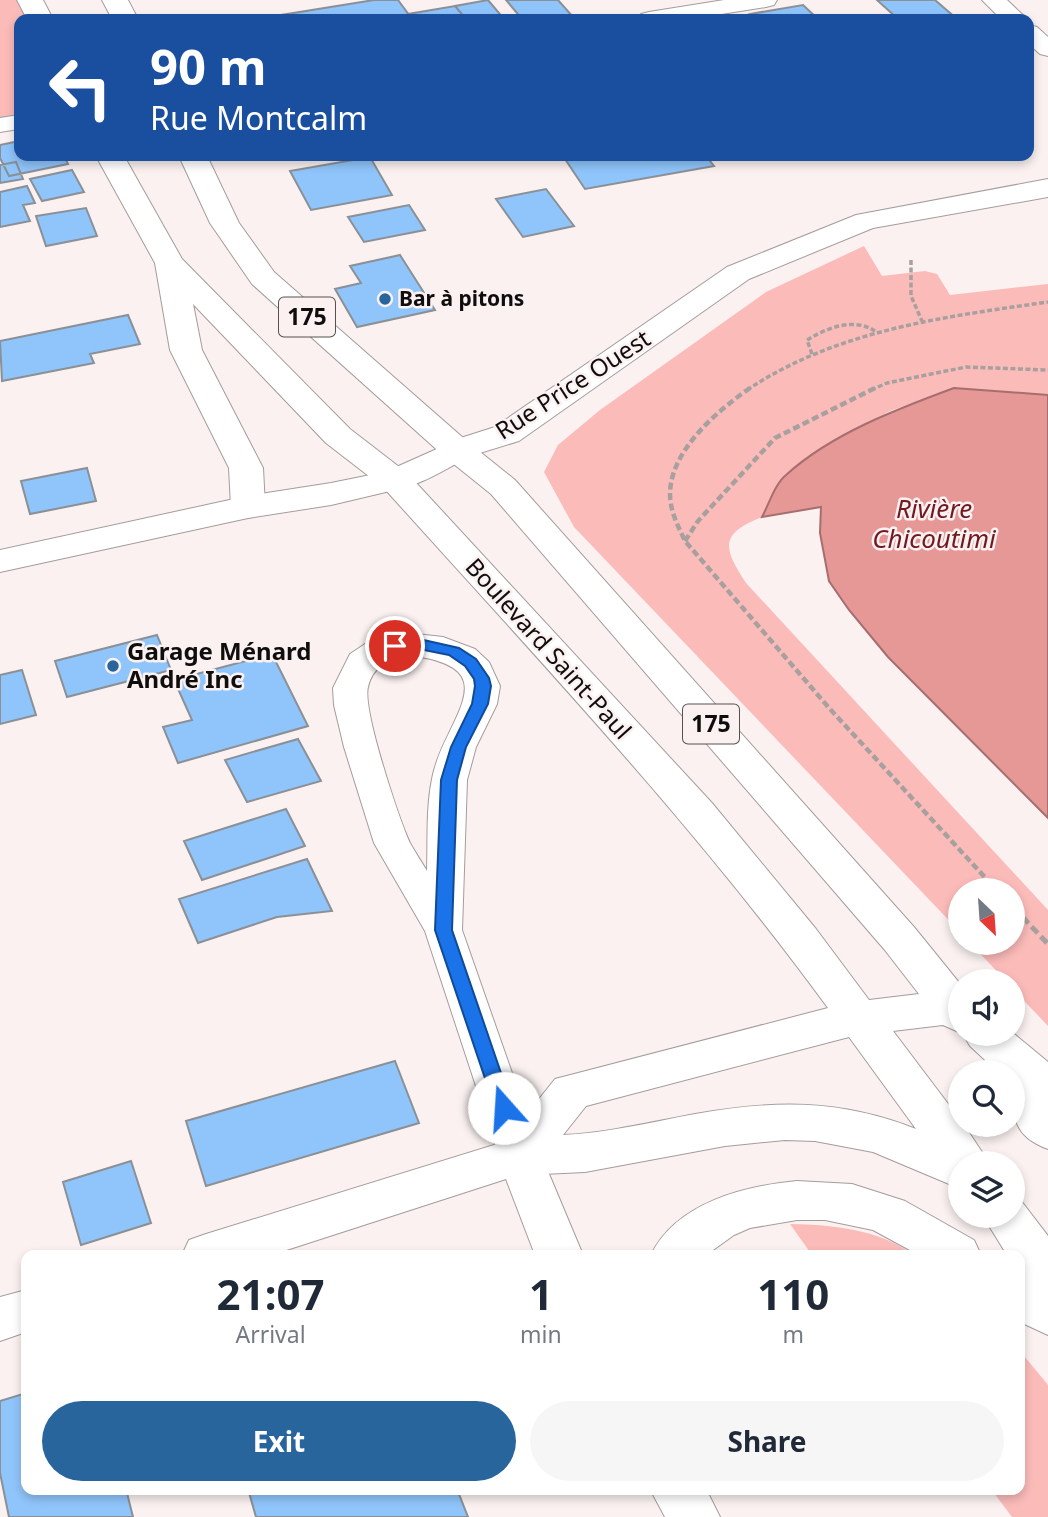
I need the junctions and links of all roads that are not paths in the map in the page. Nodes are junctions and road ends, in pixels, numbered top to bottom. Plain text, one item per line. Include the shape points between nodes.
1 (766, 0) edge
2 (993, 0) edge
3 (680, 14) edge
4 (1009, 14) edge
5 (1034, 36) edge
6 (1048, 49) edge
7 (113, 161) edge
8 (195, 161) edge
9 (1048, 188) edge
10 (170, 263) junction
11 (457, 450) junction
12 (395, 480) junction
13 (248, 507) junction
14 (0, 561) edge
15 (443, 930) junction
16 (948, 998) edge
17 (857, 1018) junction
18 (948, 1020) edge
19 (997, 1046) edge
20 (1048, 1088) edge
21 (1025, 1101) edge
22 (1048, 1130) edge
23 (957, 1151) edge
24 (520, 1156) junction
25 (948, 1164) edge
26 (1015, 1228) edge
27 (222, 1250) edge
28 (557, 1250) edge
29 (680, 1250) edge
30 (949, 1250) edge
31 (1048, 1273) edge
32 (1025, 1299) edge
33 (21, 1313) edge
34 (1048, 1314) edge
35 (0, 1320) edge
36 (680, 1495) edge
37 (694, 1517) edge

1 - 3 street
2 - 4 street
5 - 6 street
7 - 10 main road, Boulevard Saint-Paul / 175
8 - 11 main road, 175 via 225,223 263,278
9 - 11 main road, Rue Price Ouest via 866,221 738,273 508,433
10 - 12 main road, Boulevard Saint-Paul / 175 via 338,436
10 - 13 main road via 186,350 246,468
11 - 12 main road, Rue Price Ouest
11 - 16 main road, 175 via 503,487
12 - 13 main road, Rue Price Ouest
12 - 17 main road, Boulevard Saint-Paul / 175 via 698,813 801,940
13 - 14 main road, Rue Price Ouest
15 - 15 street via 449,780 483,686 477,670 454,651 407,644 377,652 362,662 351,688 351,705 392,843
15 - 24 street
17 - 18 main road
17 - 23 main road, Boulevard Saint-Paul / 175
17 - 24 main road via 571,1091
19 - 20 main road
21 - 22 main road
24 - 25 main road via 603,1151 750,1125 811,1122 881,1135
24 - 27 main road
24 - 28 main road
26 - 31 main road
29 - 30 main road via 728,1216 758,1205 794,1200 879,1211
32 - 34 main road
33 - 35 main road
36 - 37 main road

